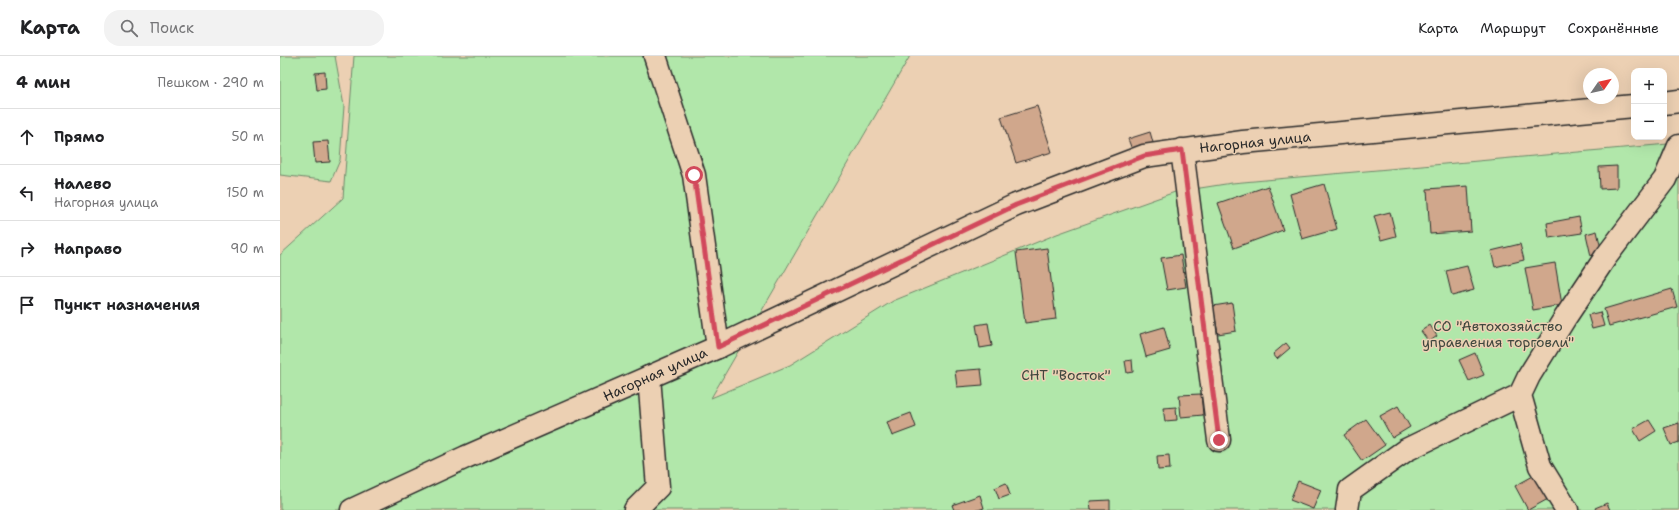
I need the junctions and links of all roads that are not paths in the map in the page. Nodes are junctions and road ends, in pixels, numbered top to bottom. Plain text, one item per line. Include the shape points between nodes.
1 (655, 56) edge
2 (1679, 101) edge
3 (1667, 103) edge
4 (1631, 106) edge
5 (1679, 146) edge
6 (1182, 150) junction
7 (718, 347) junction
8 (649, 377) junction
9 (1520, 395) junction
10 (1219, 440) dead end
11 (352, 510) edge
12 (635, 510) edge
13 (1347, 510) edge
14 (1567, 510) edge

1 - 7 street via 694,175
2 - 3 street
4 - 6 street, Нагорная улица
5 - 9 street via 1665,179 1604,258 1529,376
6 - 7 street, Нагорная улица via 1144,156 1016,205
6 - 10 street
7 - 8 street, Нагорная улица
8 - 11 street, Нагорная улица
8 - 12 street via 658,487
9 - 13 street via 1406,450 1350,490
9 - 14 street via 1540,466

